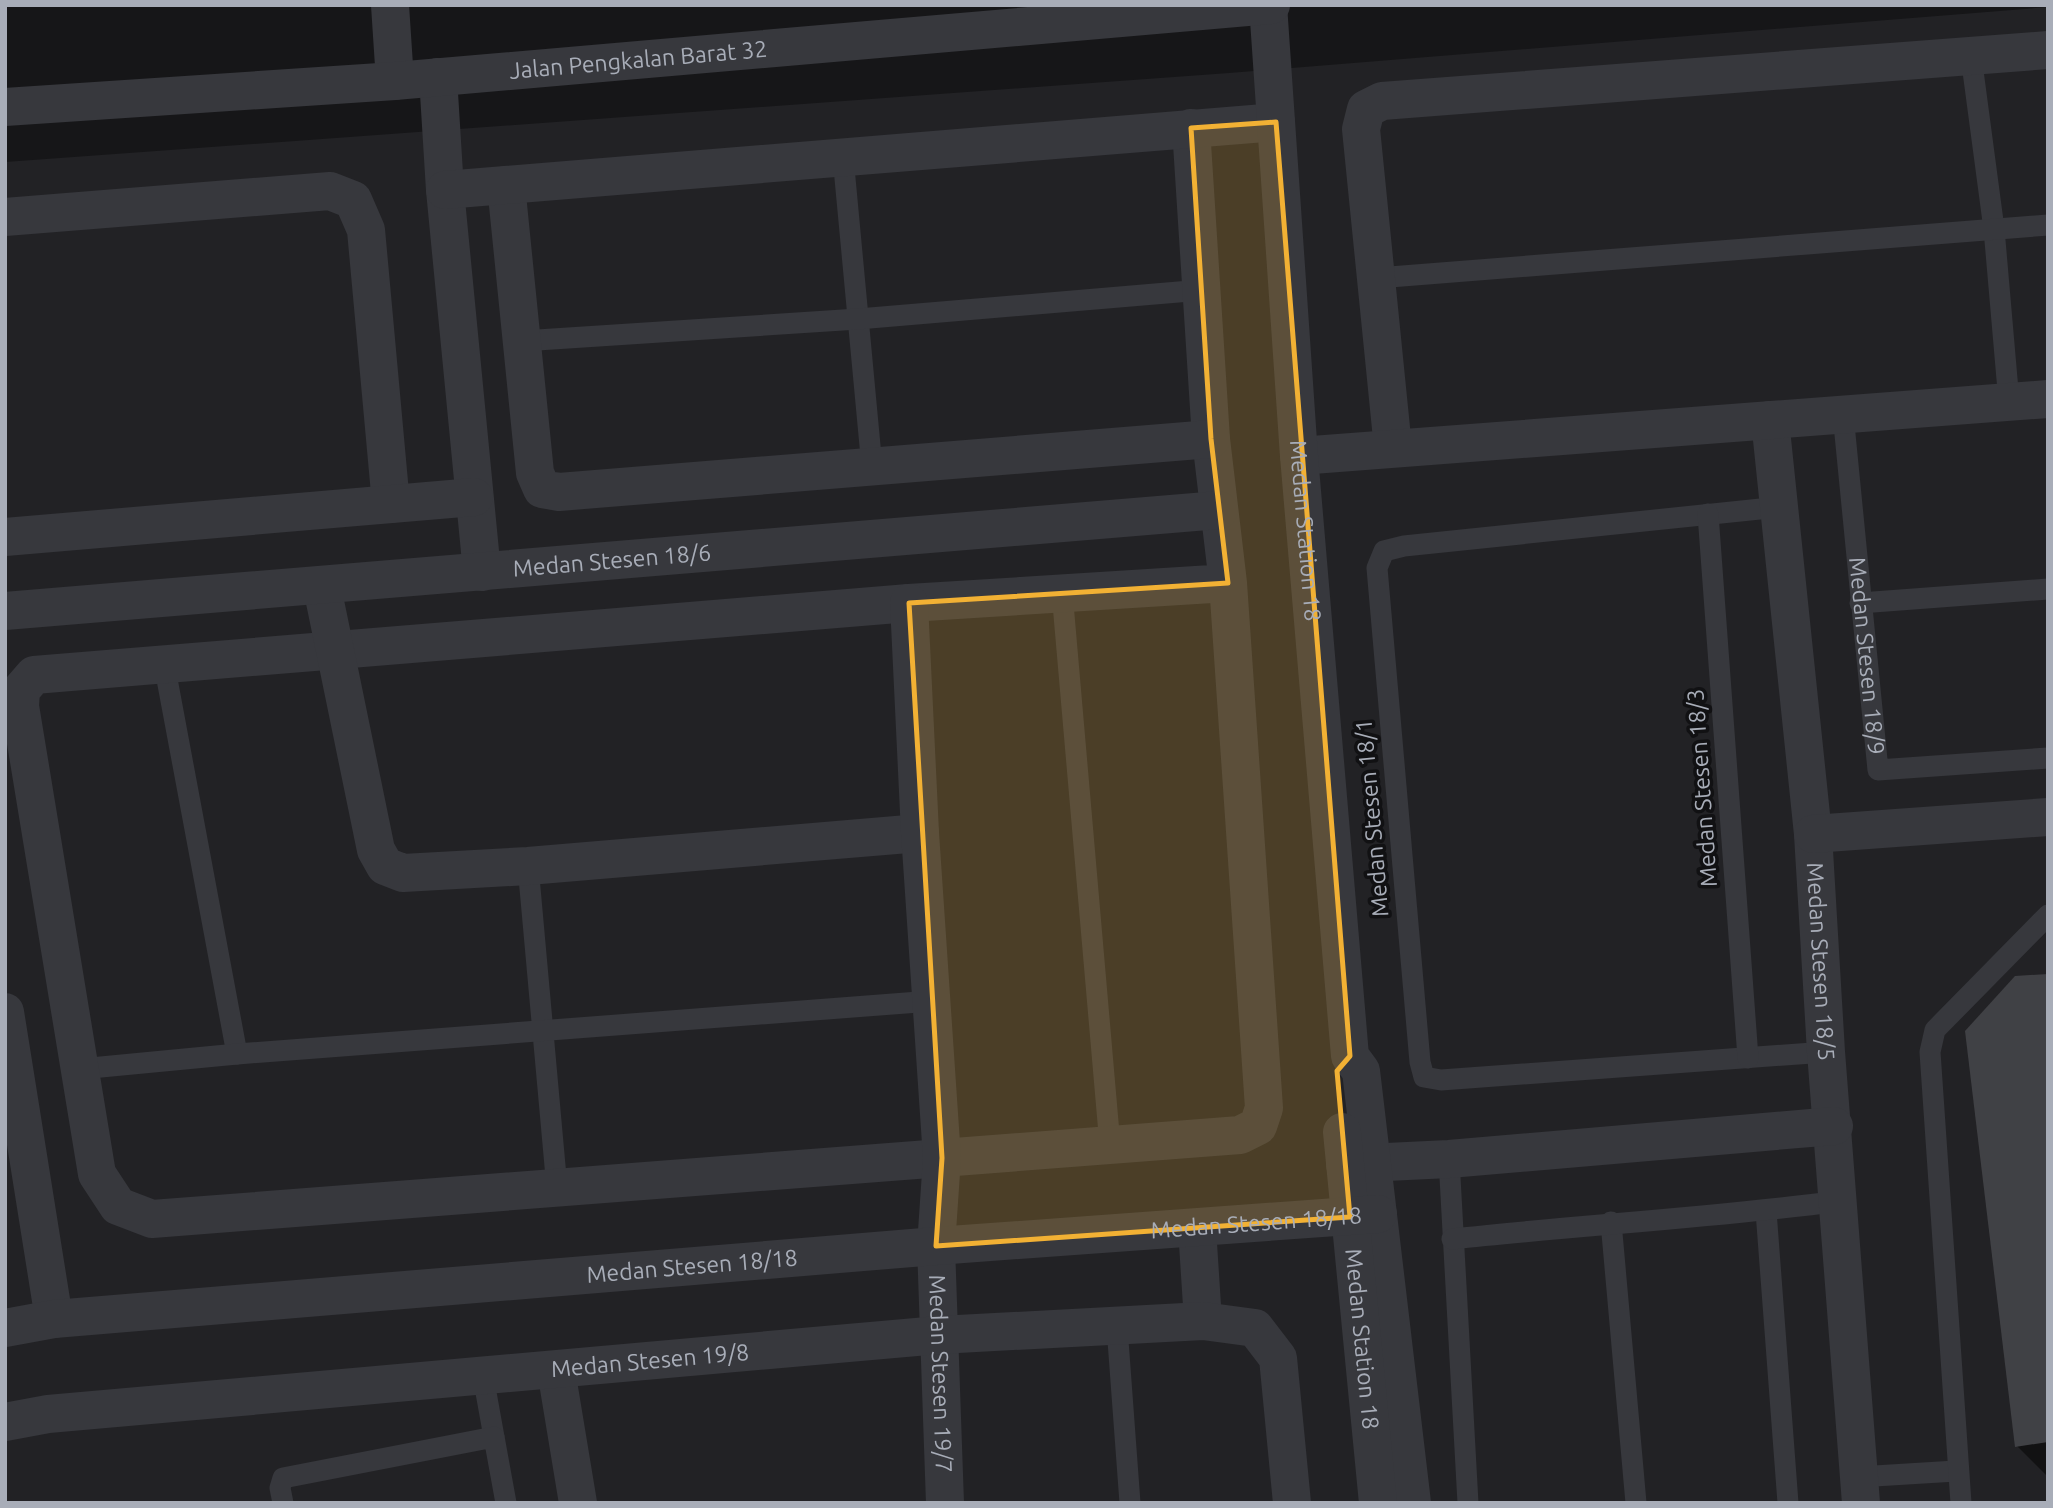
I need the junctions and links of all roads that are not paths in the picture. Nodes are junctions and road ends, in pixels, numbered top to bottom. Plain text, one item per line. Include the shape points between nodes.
1 (390, 5) edge
2 (1270, 5) edge
3 (2048, 50) edge
4 (1971, 56) junction
5 (438, 77) junction
6 (395, 81) junction
7 (5, 107) edge
8 (1276, 122) junction
9 (1191, 128) junction
10 (843, 157) junction
11 (506, 185) junction
12 (445, 190) junction
13 (5, 217) edge
14 (2048, 225) edge
15 (1994, 229) junction
16 (1377, 278) junction
17 (1202, 290) junction
18 (858, 319) junction
19 (522, 341) junction
20 (2048, 399) edge
21 (2009, 402) junction
22 (1843, 414) junction
23 (1770, 420) junction
24 (1212, 439) junction
25 (1393, 448) junction
26 (1299, 456) junction
27 (872, 467) junction
28 (474, 497) junction
29 (391, 504) junction
30 (1780, 507) junction
31 (1219, 510) junction
32 (1708, 514) junction
33 (5, 537) edge
34 (482, 572) junction
35 (1228, 583) junction
36 (322, 587) junction
37 (2048, 589) edge
38 (1062, 592) junction
39 (909, 603) junction
40 (1860, 603) junction
41 (5, 611) edge
42 (337, 648) junction
43 (164, 663) junction
44 (2048, 758) edge
45 (2048, 817) edge
46 (920, 833) junction
47 (1813, 834) junction
48 (527, 866) junction
49 (2048, 915) edge
50 (932, 1001) junction
51 (5, 1012) edge
52 (543, 1032) junction
53 (1826, 1052) junction
54 (237, 1054) junction
55 (1748, 1058) junction
56 (80, 1069) junction
57 (1834, 1126) junction
58 (1110, 1145) junction
59 (942, 1158) junction
60 (1449, 1159) junction
61 (1358, 1163) junction
62 (557, 1188) junction
63 (1840, 1201) junction
64 (1766, 1211) junction
65 (1364, 1216) junction
66 (1611, 1222) junction
67 (1197, 1228) junction
68 (1452, 1239) junction
69 (936, 1246) junction
70 (54, 1319) junction
71 (1203, 1321) junction
72 (1117, 1327) junction
73 (5, 1328) edge
74 (939, 1335) junction
75 (556, 1370) junction
76 (483, 1376) junction
77 (5, 1423) edge
78 (494, 1437) junction
79 (1956, 1471) junction
80 (1860, 1490) edge
81 (283, 1503) edge
82 (506, 1503) edge
83 (578, 1503) edge
84 (945, 1503) edge
85 (1130, 1503) edge
86 (1292, 1503) edge
87 (1378, 1503) edge
88 (1412, 1503) edge
89 (1468, 1503) edge
90 (1636, 1503) edge
91 (1788, 1503) edge
92 (1961, 1503) edge

1 - 6 street
2 - 5 street, Jalan Pengkalan Barat 32
2 - 8 street, Medan Station 18
3 - 4 street
4 - 15 lane
4 - 16 street via 1382,101 1366,109 1361,129
5 - 6 street, Jalan Pengkalan Barat 32
5 - 12 street
6 - 7 street, Jalan Pengkalan Barat 32
8 - 9 street
8 - 26 street, Medan Station 18
9 - 10 street
9 - 17 street
10 - 11 street
10 - 18 lane
11 - 12 street
11 - 19 street
12 - 28 street
13 - 29 street via 330,191 353,200 366,230
14 - 15 lane
15 - 16 lane
15 - 21 lane
16 - 25 street
17 - 18 lane
17 - 24 street
18 - 19 lane
18 - 27 lane
19 - 27 street via 535,473 542,489 559,492
20 - 21 street
21 - 22 street
22 - 23 street
22 - 40 lane, Medan Stesen 18/9
23 - 25 street
23 - 30 street, Medan Stesen 18/5
24 - 27 street
24 - 31 street
25 - 26 street
26 - 61 street, Medan Station 18 via 1350,1056 1361,1070
28 - 29 street
28 - 34 street
29 - 33 street
30 - 32 lane, Medan Stesen 18/1
30 - 47 street, Medan Stesen 18/5
31 - 34 street, Medan Stesen 18/6
31 - 35 street
32 - 55 lane, Medan Stesen 18/3
32 - 55 lane, Medan Stesen 18/1 via 1404,546 1384,551 1377,568 1424,1077 1441,1080
34 - 36 street, Medan Stesen 18/6
35 - 38 street
35 - 58 street via 1263,1118 1250,1132 1240,1135
36 - 41 street, Medan Stesen 18/6
36 - 42 street
37 - 40 lane
38 - 39 street
38 - 58 lane
39 - 42 street
39 - 46 street, Medan Stesen 19/7
40 - 44 lane, Medan Stesen 18/9 via 1878,770
42 - 43 street
42 - 48 street via 376,850 385,866 402,873
43 - 54 lane
43 - 56 street via 34,675 21,690
45 - 47 street
46 - 48 street
46 - 50 street, Medan Stesen 19/7
47 - 53 street, Medan Stesen 18/5
48 - 52 lane
49 - 79 lane via 1935,1030 1930,1052
50 - 52 lane
50 - 59 street, Medan Stesen 19/7
51 - 70 street
52 - 54 lane
52 - 62 lane
53 - 55 lane, Medan Stesen 18/1
53 - 57 street, Medan Stesen 18/5
54 - 56 lane
56 - 62 street via 97,1174 118,1206 152,1219
57 - 60 street
57 - 63 street, Medan Stesen 18/5
58 - 59 street
59 - 62 street
59 - 69 street, Medan Stesen 19/7
60 - 61 street
60 - 68 lane
61 - 65 street, Medan Station 18
63 - 64 lane
63 - 80 street, Medan Stesen 18/5
64 - 66 lane
64 - 91 lane
65 - 67 street, Medan Stesen 18/18
65 - 87 street, Medan Station 18
65 - 88 street, Medan Station 18
66 - 68 lane
66 - 90 lane
67 - 69 street, Medan Stesen 18/18
67 - 71 street
68 - 89 lane
69 - 70 street, Medan Stesen 18/18
69 - 74 street, Medan Stesen 19/7
70 - 73 street, Medan Stesen 18/18
71 - 72 street, Medan Stesen 19/8
71 - 86 street, Medan Stesen 19/8 via 1255,1328 1278,1358
72 - 74 street, Medan Stesen 19/8
72 - 85 lane
74 - 75 street, Medan Stesen 19/8
74 - 84 street, Medan Stesen 19/7
75 - 76 street, Medan Stesen 19/8
75 - 83 street
76 - 77 street, Medan Stesen 19/8 via 48,1414
76 - 78 lane
78 - 81 lane via 294,1474 283,1478
78 - 82 lane
79 - 80 lane
79 - 92 lane

